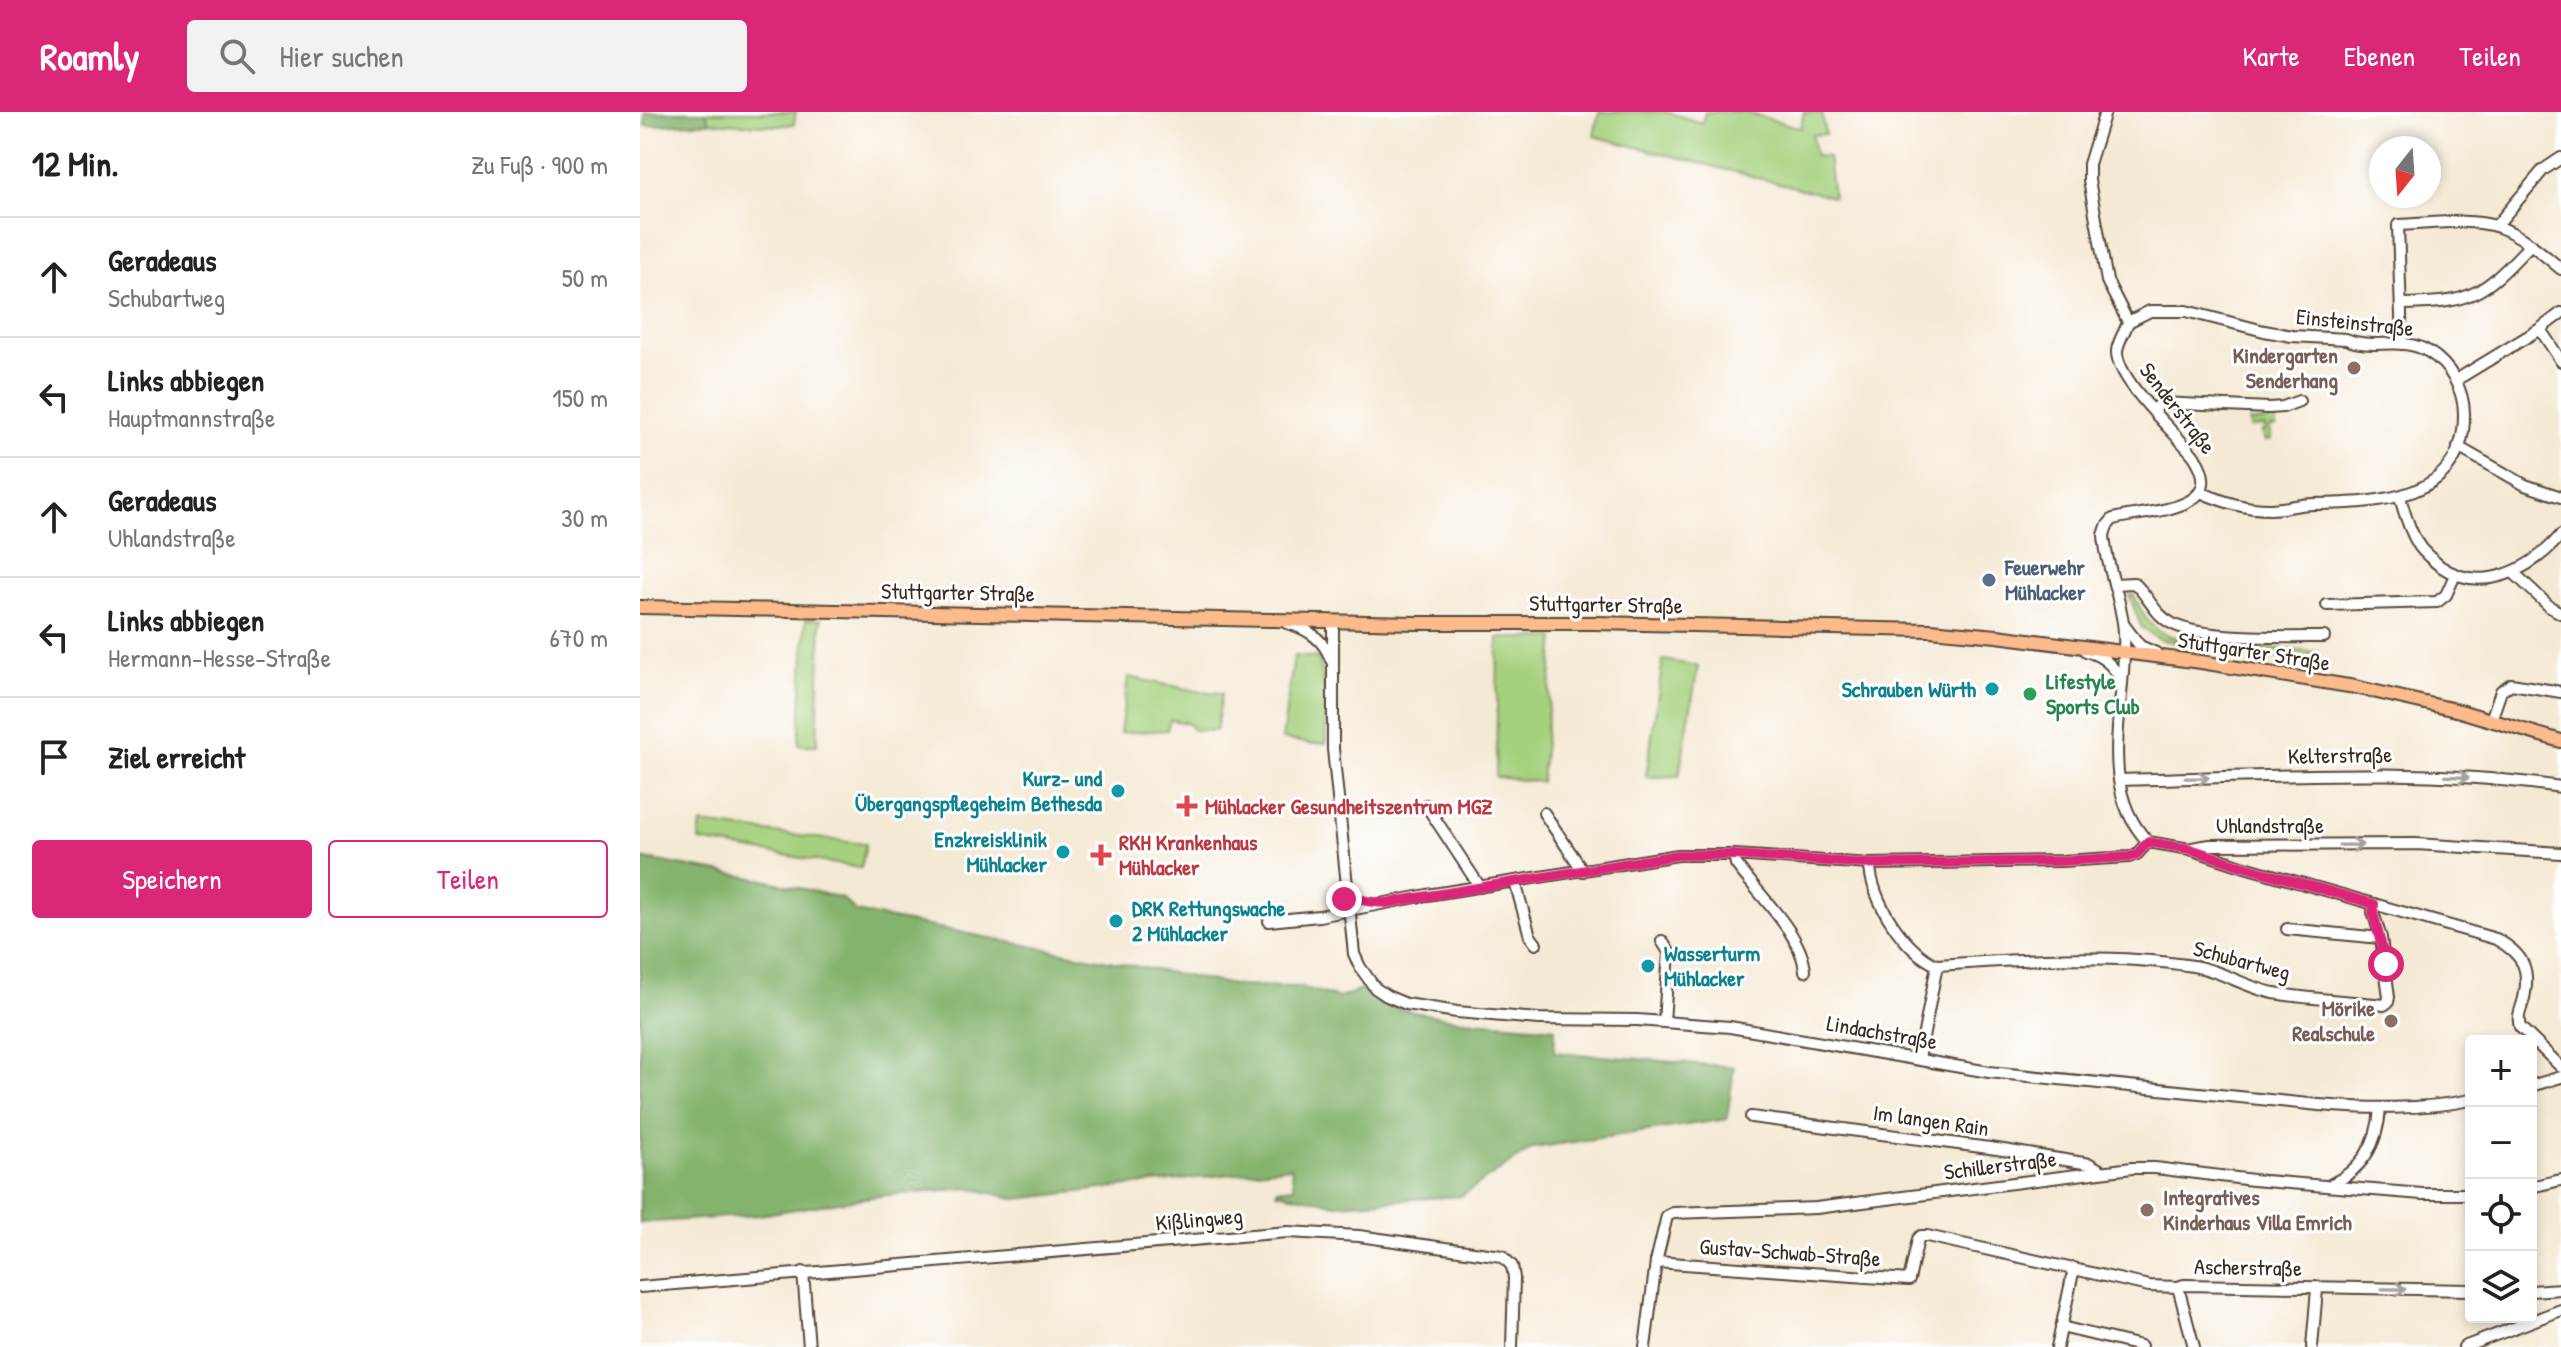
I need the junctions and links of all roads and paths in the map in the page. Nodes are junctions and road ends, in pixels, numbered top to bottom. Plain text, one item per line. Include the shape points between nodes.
1 (2105, 112) edge
2 (2561, 158) edge
3 (2496, 226) junction
4 (2531, 244) junction
5 (2561, 269) edge
6 (2401, 304) junction
7 (2561, 313) edge
8 (2128, 322) junction
9 (2540, 329) junction
10 (2402, 344) junction
11 (2561, 361) edge
12 (2456, 380) junction
13 (2299, 401) dead end
14 (2154, 410) junction
15 (2458, 447) junction
16 (2200, 492) junction
17 (2400, 497) junction
18 (2561, 497) edge
19 (2561, 535) edge
20 (2514, 573) junction
21 (2455, 575) junction
22 (2114, 584) junction
23 (2327, 605) dead end
24 (640, 607) edge
25 (2561, 613) edge
26 (1261, 619) junction
27 (1333, 621) junction
28 (2123, 623) junction
29 (2324, 637) dead end
30 (2069, 645) junction
31 (2125, 653) junction
32 (2170, 658) junction
33 (1333, 666) junction
34 (2122, 682) junction
35 (2561, 692) edge
36 (2491, 720) junction
37 (2561, 741) edge
38 (2119, 780) junction
39 (2561, 787) edge
40 (1426, 805) dead end
41 (1544, 813) dead end
42 (2148, 842) junction
43 (2190, 849) junction
44 (2561, 853) edge
45 (1734, 855) junction
46 (1870, 864) junction
47 (1583, 871) junction
48 (1515, 882) junction
49 (1347, 885) junction
50 (1480, 887) junction
51 (1386, 903) junction
52 (2374, 904) junction
53 (1349, 909) junction
54 (1319, 916) junction
55 (1269, 921) dead end
56 (2287, 929) dead end
57 (2381, 938) junction
58 (1353, 940) junction
59 (1662, 941) dead end
60 (1536, 944) dead end
61 (1937, 965) junction
62 (1805, 971) dead end
63 (1664, 1021) junction
64 (1919, 1059) junction
65 (2561, 1067) edge
66 (2561, 1077) edge
67 (2537, 1084) edge
68 (2465, 1101) edge
69 (2380, 1108) junction
70 (1751, 1117) dead end
71 (2102, 1171) junction
72 (2561, 1180) edge
73 (2329, 1186) junction
74 (2537, 1186) edge
75 (2465, 1194) edge
76 (1656, 1262) junction
77 (2074, 1268) junction
78 (803, 1272) junction
79 (640, 1287) edge
80 (2178, 1287) junction
81 (2317, 1289) junction
82 (2561, 1289) edge
83 (2465, 1290) edge
84 (2537, 1291) edge
85 (2561, 1310) edge
86 (2061, 1327) junction
87 (2141, 1346) edge
88 (809, 1347) edge
89 (1512, 1347) edge
90 (1645, 1347) edge
91 (2057, 1347) edge
92 (2194, 1347) edge
93 (2312, 1347) edge
94 (2464, 1347) edge

1 - 8 street via 2089,180 2109,287
2 - 3 street via 2543,170
3 - 4 street
3 - 6 street via 2398,225
4 - 5 street
4 - 6 street via 2474,294 2446,302
6 - 10 street
7 - 9 street
8 - 10 street, Einsteinstraße via 2150,311 2186,311 2292,336
8 - 14 street, Senderstraße via 2118,344 2119,362 2128,382
9 - 11 street
9 - 12 street
10 - 12 street, Einsteinstraße via 2429,352
12 - 15 street via 2464,408
13 - 14 street via 2259,408 2161,403
14 - 16 street, Senderstraße via 2198,462
15 - 17 street via 2436,480
15 - 18 street via 2525,485
16 - 17 street via 2240,507 2270,509
16 - 22 street via 2183,505 2110,522 2104,535
17 - 21 street via 2418,546
19 - 20 street
20 - 21 street via 2491,579
20 - 25 street
21 - 23 street via 2437,602
22 - 28 street
22 - 29 street via 2134,583 2169,623 2186,630
24 - 26 main road, Stuttgarter Straße
26 - 27 main road, Stuttgarter Straße
26 - 33 street via 1314,635
27 - 30 main road, Stuttgarter Straße via 1864,628
27 - 33 street, Lindachstraße
28 - 31 street
28 - 32 street via 2140,646
30 - 31 main road, Stuttgarter Straße
30 - 34 street via 2105,659
31 - 32 main road, Stuttgarter Straße
31 - 34 street
32 - 36 main road, Stuttgarter Straße via 2355,687
33 - 49 street, Lindachstraße via 1333,749
34 - 38 street
35 - 36 street via 2511,684 2501,691
36 - 37 main road, Stuttgarter Straße
38 -> 39 street, Kelterstraße via 2409,773
38 - 42 street via 2131,820
40 - 50 street
41 - 47 street
42 - 43 street, Uhlandstraße
42 - 46 street via 2129,857
43 -> 44 street, Uhlandstraße via 2416,844
43 - 52 street
45 - 46 street
45 - 47 street via 1678,855
45 - 62 street via 1795,942
46 - 61 street via 1870,877 1888,917 1923,960
47 - 48 street
48 - 50 street
48 - 60 street
49 - 51 street via 1358,899
49 - 53 street, Lindachstraße
49 - 54 street via 1339,905
50 - 51 street
51 - 53 street
51 - 58 street via 1358,916
52 - 57 street, Schubartweg
52 - 65 street via 2512,948 2527,976 2517,1019 2520,1027
53 - 54 street
53 - 58 street, Lindachstraße
54 - 55 street
54 - 58 street via 1341,918
56 - 57 street
57 - 61 street, Schubartweg via 2389,997 2384,1005 2272,992 2198,966 2095,959
58 - 63 street, Lindachstraße via 1354,954 1375,988 1406,1004 1539,1019
59 - 63 street via 1669,952
61 - 64 street
63 - 64 street, Lindachstraße via 1745,1029
64 - 69 street, Lindachstraße via 1989,1072
66 - 67 street
68 - 69 street, Lindachstraße
69 - 73 street via 2366,1156
70 - 71 street, Im langen Rain via 1997,1149 2090,1164
71 - 73 street, Schillerstraße via 2155,1168
71 - 76 street, Schillerstraße via 1816,1208 1670,1214
72 - 74 street
73 - 75 street, Schillerstraße
76 - 77 street, Gustav-Schwab-Straße via 1909,1280 1921,1236
76 - 90 street, Schillerstraße
77 - 80 street, Ascherstraße via 2149,1286
77 - 86 street
78 - 79 street, Kißlingweg
78 - 88 street
78 - 89 street, Kißlingweg via 1288,1232 1359,1236 1502,1256 1514,1278
80 - 81 street, Ascherstraße
80 - 92 street
81 -> 83 street, Ascherstraße
81 - 93 street
82 - 84 street
85 - 94 street
86 - 87 street
86 - 91 street

